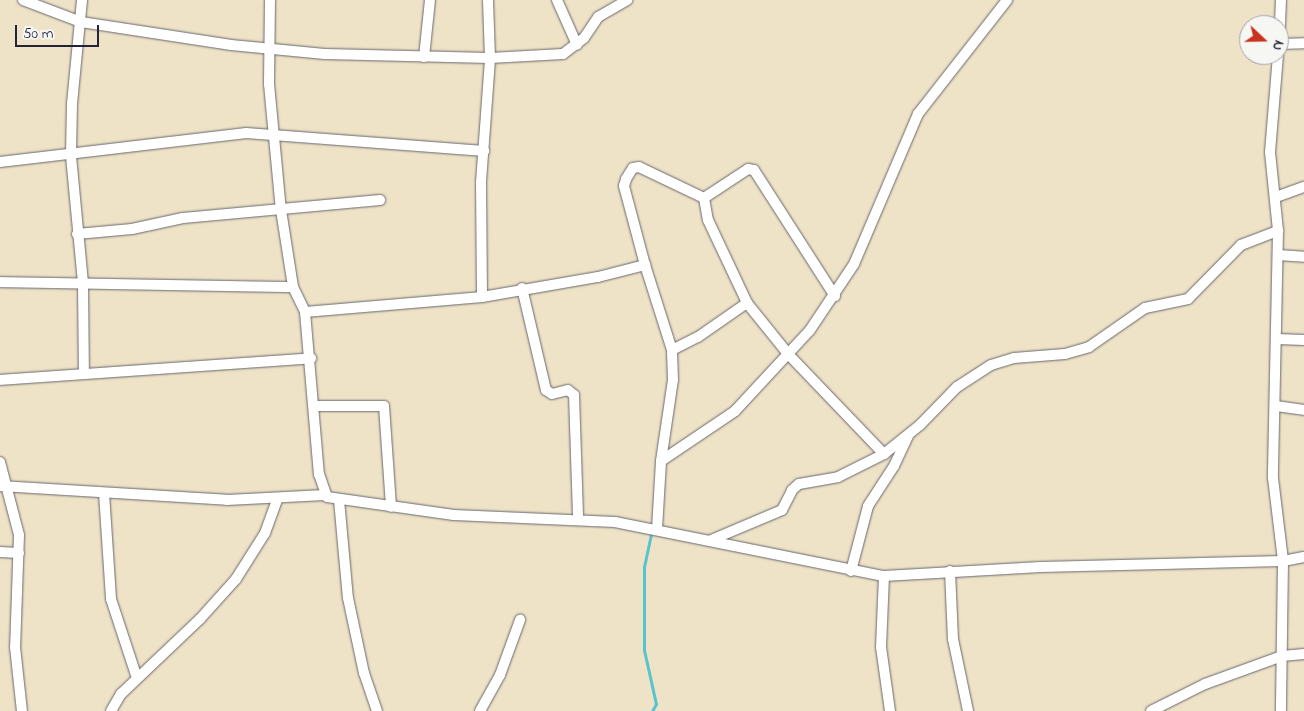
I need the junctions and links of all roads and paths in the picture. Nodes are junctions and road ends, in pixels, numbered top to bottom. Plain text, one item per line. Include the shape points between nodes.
1 (23, 0) edge
2 (82, 0) edge
3 (270, 0) edge
4 (430, 0) edge
5 (488, 0) edge
6 (557, 0) edge
7 (627, 0) edge
8 (1007, 0) edge
9 (1281, 0) edge
10 (36, 2) edge
11 (1281, 15) edge
12 (82, 22) junction
13 (1304, 43) edge
14 (1289, 44) edge
15 (577, 45) junction
16 (269, 49) junction
17 (424, 57) junction
18 (490, 58) junction
19 (1277, 65) edge
20 (274, 133) junction
21 (484, 151) junction
22 (71, 156) junction
23 (0, 162) edge
24 (1304, 188) edge
25 (1276, 197) junction
26 (704, 198) junction
27 (380, 200) dead end
28 (281, 210) junction
29 (1278, 231) junction
30 (77, 234) junction
31 (1278, 255) junction
32 (1304, 257) edge
33 (645, 265) junction
34 (0, 282) edge
35 (83, 284) junction
36 (293, 287) junction
37 (522, 288) junction
38 (834, 296) junction
39 (482, 297) junction
40 (748, 303) junction
41 (305, 312) junction
42 (1278, 339) junction
43 (1304, 340) edge
44 (672, 350) junction
45 (789, 355) junction
46 (310, 358) junction
47 (84, 373) junction
48 (0, 380) edge
49 (314, 406) junction
50 (1276, 406) junction
51 (1304, 410) edge
52 (909, 435) junction
53 (884, 454) junction
54 (661, 461) junction
55 (0, 462) edge
56 (4, 486) edge
57 (104, 492) junction
58 (325, 496) junction
59 (278, 498) junction
60 (339, 500) junction
61 (391, 508) junction
62 (578, 518) junction
63 (657, 529) junction
64 (710, 540) junction
65 (0, 552) edge
66 (19, 553) junction
67 (1304, 557) edge
68 (1283, 561) junction
69 (851, 571) junction
70 (950, 571) junction
71 (884, 576) junction
72 (520, 620) dead end
73 (1304, 654) edge
74 (1282, 656) junction
75 (137, 678) junction
76 (22, 711) edge
77 (111, 711) edge
78 (377, 711) edge
79 (480, 711) edge
80 (890, 711) edge
81 (968, 711) edge
82 (1151, 711) edge
83 (1281, 711) edge

1 - 10 street
2 - 12 street
3 - 16 street
4 - 17 street
5 - 18 street
6 - 15 street
7 - 15 street via 598,17
8 - 38 street via 918,114 857,258
9 - 11 street
10 - 12 street
12 - 16 street via 168,37
12 - 22 street via 72,103
13 - 14 street
15 - 18 street via 563,54
16 - 17 street
16 - 20 street
17 - 18 street
18 - 21 street
19 - 25 street via 1270,152
20 - 21 street
20 - 22 street via 246,133
20 - 28 street
21 - 39 street via 481,182
22 - 23 street
22 - 30 street
24 - 25 street
25 - 29 street
26 - 33 street via 639,167 629,172 624,186
26 - 38 street via 748,169 754,170
26 - 40 street via 708,220
27 - 28 street
28 - 30 street via 183,218 142,228
28 - 36 street
29 - 31 street
29 - 52 street via 1241,244 1188,299 1146,308 1089,347 1065,354 1014,358 990,366 957,387
30 - 35 street
31 - 32 street
31 - 42 street
33 - 37 street via 598,277
33 - 44 street
34 - 35 street
35 - 36 street
35 - 47 street
36 - 41 street
37 - 39 street
37 - 62 street via 546,390 552,394 568,390 574,395
38 - 45 street
39 - 41 street
40 - 44 street via 698,337
40 - 45 street
41 - 46 street
42 - 43 street
42 - 50 street
44 - 54 street via 673,380
45 - 53 street
45 - 54 street via 735,411
46 - 47 street
46 - 49 street
47 - 48 street
49 - 58 street via 319,474
49 - 61 street via 384,406
50 - 51 street
50 - 68 street via 1273,478
52 - 53 street
52 - 69 street via 894,466 868,506
53 - 64 street via 838,478 799,484 782,510
54 - 63 street
55 - 56 street
56 - 57 street
56 - 66 street via 17,525
57 - 59 street via 227,500
57 - 75 street via 111,599
58 - 59 street
58 - 60 street
59 - 75 street via 265,533 236,579 200,619
60 - 61 street
60 - 78 street via 348,598 364,673
61 - 62 street via 454,515
62 - 63 street
63 - 64 street
64 - 69 street
65 - 66 street
66 - 76 street via 15,647
67 - 68 street
68 - 70 street
68 - 74 street
69 - 71 street
70 - 71 street
70 - 81 street via 953,639
71 - 80 street via 881,647
72 - 79 street via 500,675
73 - 74 street
74 - 82 street via 1205,684
74 - 83 street
75 - 77 street via 121,694

